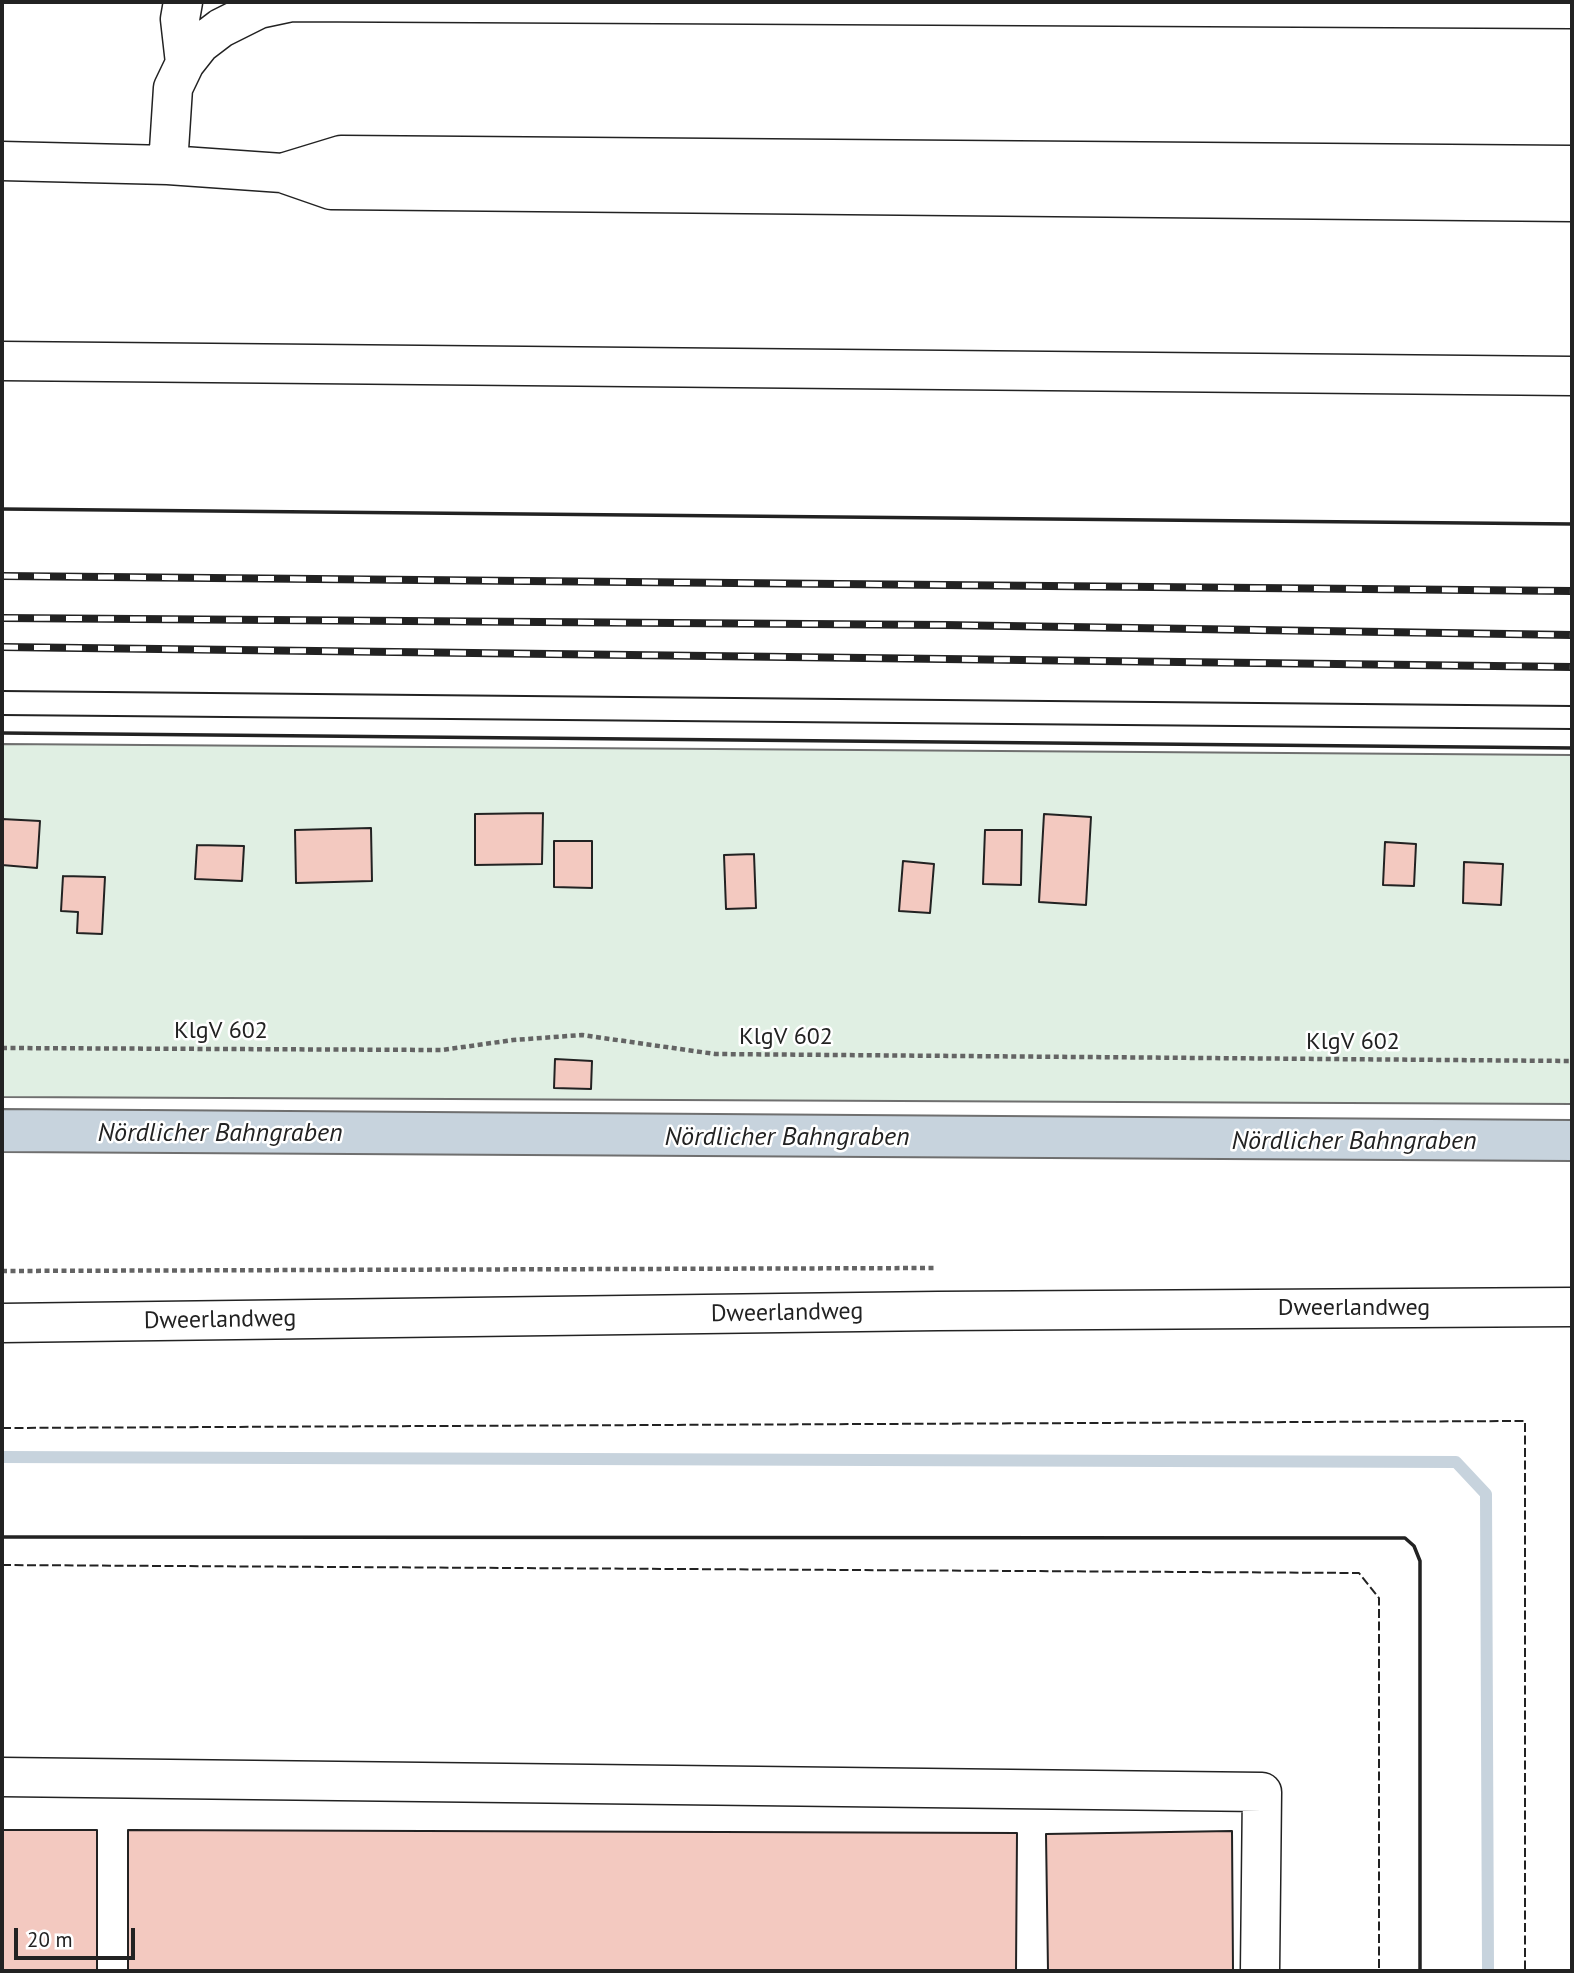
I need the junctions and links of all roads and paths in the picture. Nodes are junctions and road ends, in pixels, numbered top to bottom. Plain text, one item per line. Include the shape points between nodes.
1 (183, 2) edge
2 (1572, 9) edge
3 (185, 62) junction
4 (2, 160) edge
5 (168, 165) junction
6 (1572, 165) edge
7 (282, 173) junction
8 (1572, 202) edge
9 (2, 361) edge
10 (1572, 376) edge
11 (2, 1048) edge
12 (1572, 1061) edge
13 (1572, 1307) edge
14 (2, 1323) edge
15 (2, 1777) edge
16 (1260, 1971) edge

1 - 3 street via 180,19
2 - 3 street via 292,2 259,9 221,27
3 - 5 street via 173,88
4 - 5 street
5 - 7 street
6 - 7 street via 341,155
7 - 8 street via 331,190
9 - 10 street
11 - 12 path, KlgV 602 via 442,1050 582,1035 715,1054
13 - 14 street, Dweerlandweg
15 - 16 street via 1262,1792

